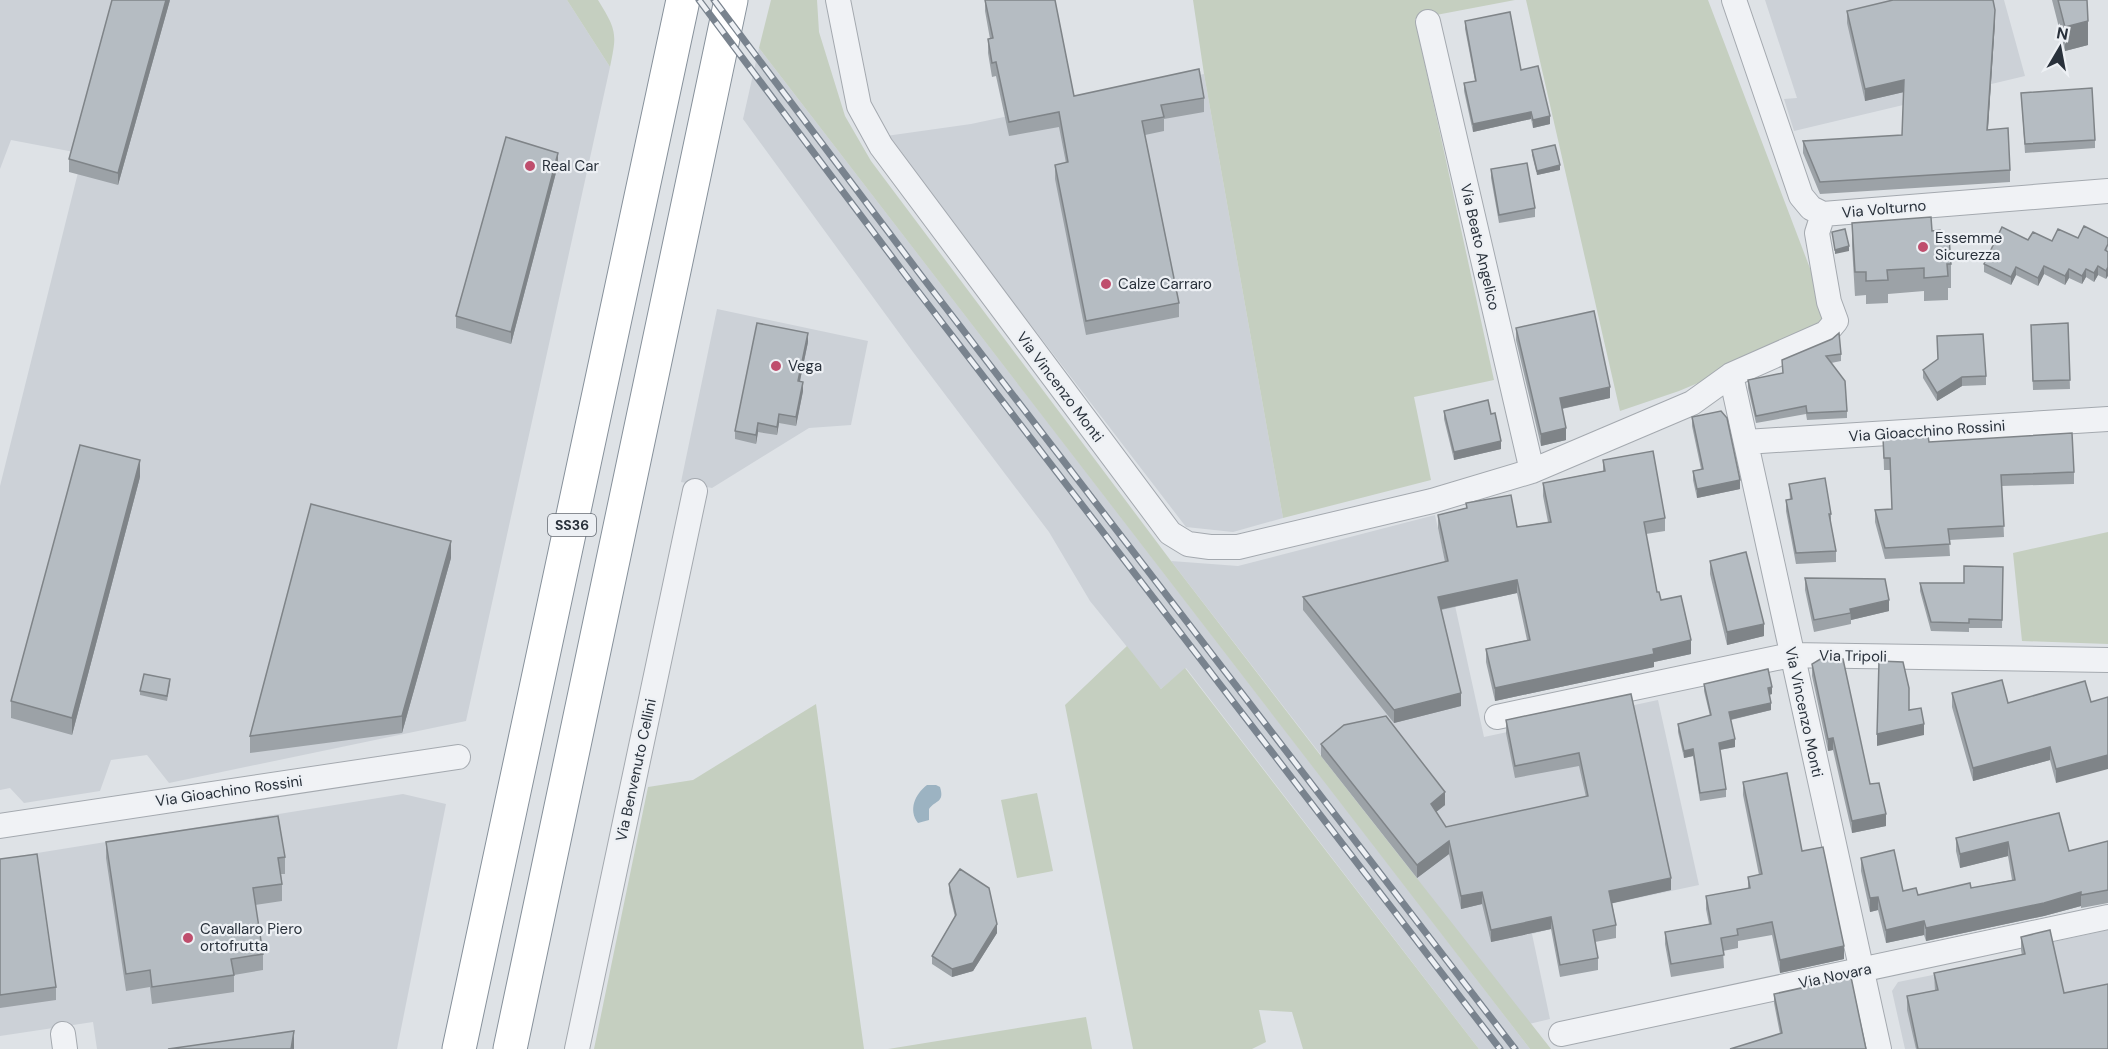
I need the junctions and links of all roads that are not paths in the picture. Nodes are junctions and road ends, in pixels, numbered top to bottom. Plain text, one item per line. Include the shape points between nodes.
1 (683, 0) edge
2 (731, 0) edge
3 (837, 0) edge
4 (1734, 0) edge
5 (1428, 22) dead end
6 (2108, 191) edge
7 (1823, 214) junction
8 (1731, 375) junction
9 (2108, 419) edge
10 (1746, 442) junction
11 (1532, 471) junction
12 (695, 491) dead end
13 (1791, 655) junction
14 (2108, 660) edge
15 (1497, 717) dead end
16 (458, 757) dead end
17 (0, 826) edge
18 (2108, 916) edge
19 (1862, 970) junction
20 (1561, 1034) dead end
21 (459, 1049) edge
22 (510, 1049) edge
23 (577, 1049) edge
24 (1879, 1049) edge

1 - 21 highway, SS36
2 - 22 highway, SS36
3 - 11 street, Via Vincenzo Monti via 859,106 881,146 1170,534 1188,544 1238,547 1432,501
4 - 7 street, Via Volturno via 1801,196
5 - 11 street, Via Beato Angelico
6 - 7 street, Via Volturno
7 - 8 street via 1817,233 1836,321 1826,333
8 - 10 street, Via Vincenzo Monti
8 - 11 street via 1692,403
9 - 10 street, Via Gioacchino Rossini
10 - 13 street, Via Vincenzo Monti
12 - 23 street, Via Benvenuto Cellini
13 - 14 street, Via Tripoli
13 - 15 street, Via Tripoli
13 - 19 street, Via Vincenzo Monti
16 - 17 street, Via Gioachino Rossini
18 - 19 street, Via Novara
19 - 20 street, Via Novara
19 - 24 street, Via Vincenzo Monti

